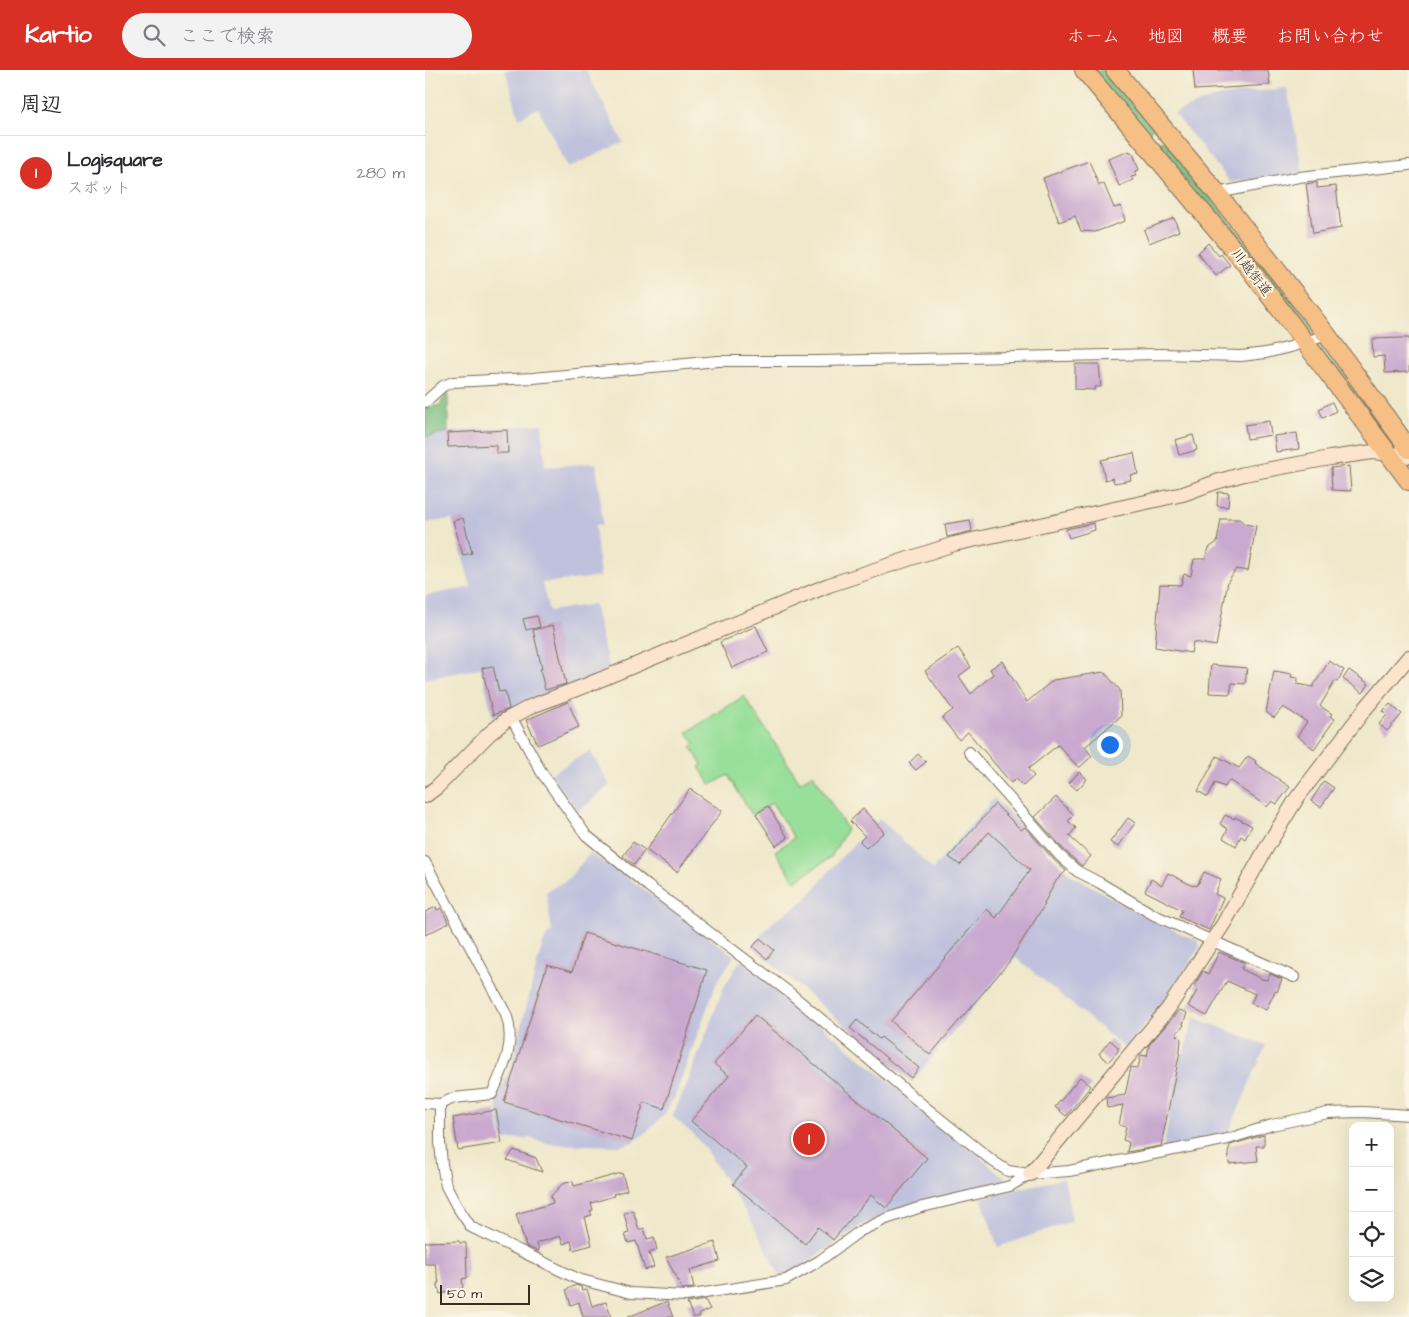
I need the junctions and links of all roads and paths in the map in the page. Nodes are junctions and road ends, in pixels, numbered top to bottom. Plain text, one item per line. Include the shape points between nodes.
1 (1084, 70) edge
2 (1115, 70) edge
3 (1165, 129) junction
4 (1147, 144) junction
5 (1409, 165) edge
6 (1217, 193) junction
7 (1327, 335) junction
8 (1306, 342) junction
9 (425, 402) edge
10 (1409, 449) edge
11 (1389, 454) junction
12 (1409, 456) edge
13 (1409, 481) edge
14 (1409, 656) edge
15 (511, 718) junction
16 (969, 752) dead end
17 (425, 796) edge
18 (425, 862) edge
19 (1213, 941) junction
20 (1294, 978) dead end
21 (425, 1103) edge
22 (440, 1104) junction
23 (1409, 1116) edge
24 (1031, 1174) junction

1 - 4 highway, 川越街道
2 - 3 highway, 川越街道
3 - 4 highway
3 - 6 highway, 川越街道
4 - 8 highway, 川越街道
5 - 6 street via 1299,177
6 - 7 highway, 川越街道
7 - 8 street
7 - 10 highway, 川越街道
8 - 9 street via 1241,356 1160,354 719,361 453,382 443,386
8 - 11 highway, 川越街道
11 - 12 street
11 - 13 highway, 川越街道
11 - 15 street via 1373,452 1244,474 1183,494 954,544 829,585 532,706
14 - 19 street via 1297,798
15 - 17 street via 489,734
15 - 24 street via 542,773 585,835 790,993 994,1162 1008,1171
16 - 19 street via 1077,872 1153,915
18 - 22 street via 506,1014 511,1032 509,1054 492,1094 454,1098
19 - 20 street
19 - 24 street via 1169,1009
21 - 22 street
22 - 24 street via 440,1142 446,1186 471,1227 578,1279 631,1293 686,1296 786,1280 860,1231 886,1219 1010,1186
23 - 24 street via 1328,1112 1228,1139 1069,1171

